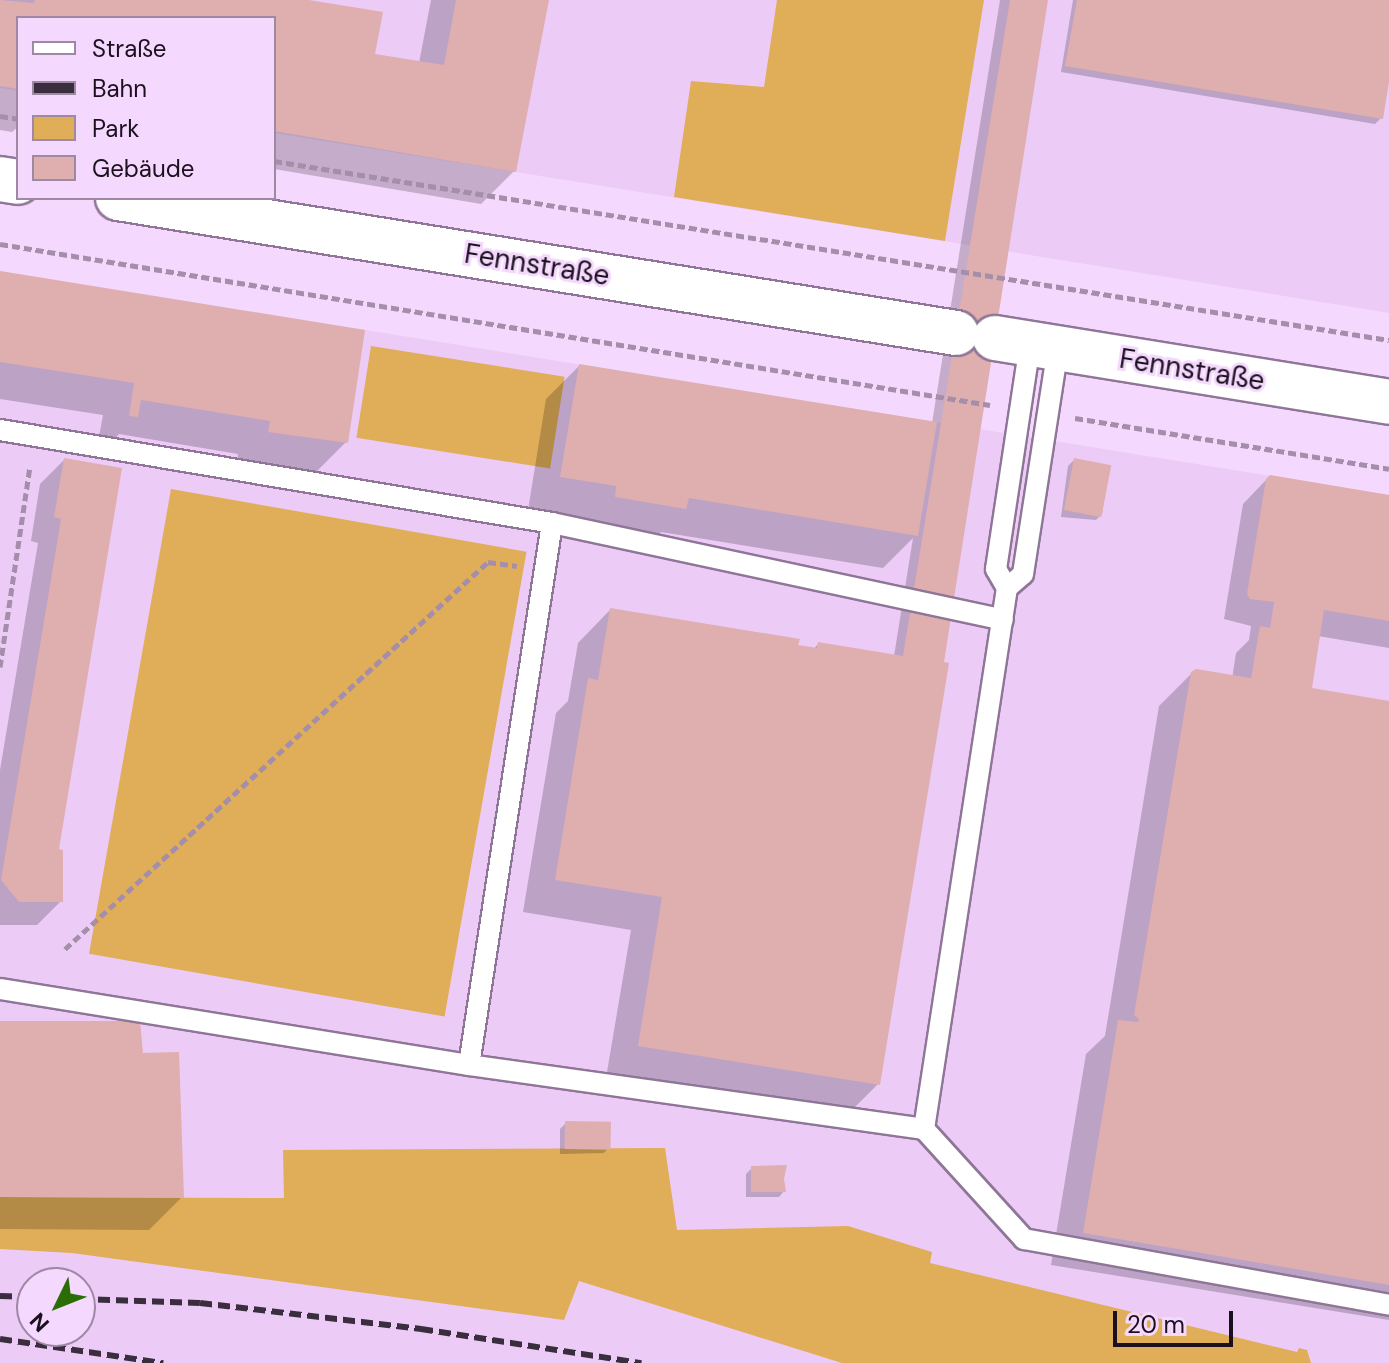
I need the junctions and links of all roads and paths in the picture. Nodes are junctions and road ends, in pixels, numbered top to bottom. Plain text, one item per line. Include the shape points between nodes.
1 (276, 161) edge
2 (130, 200) edge
3 (0, 244) edge
4 (1389, 340) edge
5 (1010, 341) junction
6 (1389, 402) edge
7 (1021, 410) junction
8 (1050, 414) junction
9 (0, 430) edge
10 (35, 435) junction
11 (1389, 469) edge
12 (552, 523) junction
13 (545, 571) junction
14 (1007, 588) junction
15 (1003, 620) junction
16 (0, 667) edge
17 (65, 949) dead end
18 (0, 989) edge
19 (469, 1065) junction
20 (924, 1129) junction
21 (1389, 1305) edge

1 - 4 path
2 - 5 main road, Fennstraße
3 - 7 path
5 - 6 main road, Fennstraße
5 - 7 lane
5 - 8 lane
7 - 14 lane via 996,569
8 - 11 path
8 - 14 lane via 1023,574
9 - 10 lane
10 - 12 lane
10 - 16 path
12 - 13 lane
12 - 15 lane
13 - 17 path via 488,562
13 - 19 lane
14 - 15 lane
15 - 20 lane
18 - 19 lane
19 - 20 lane
20 - 21 lane via 1024,1239

